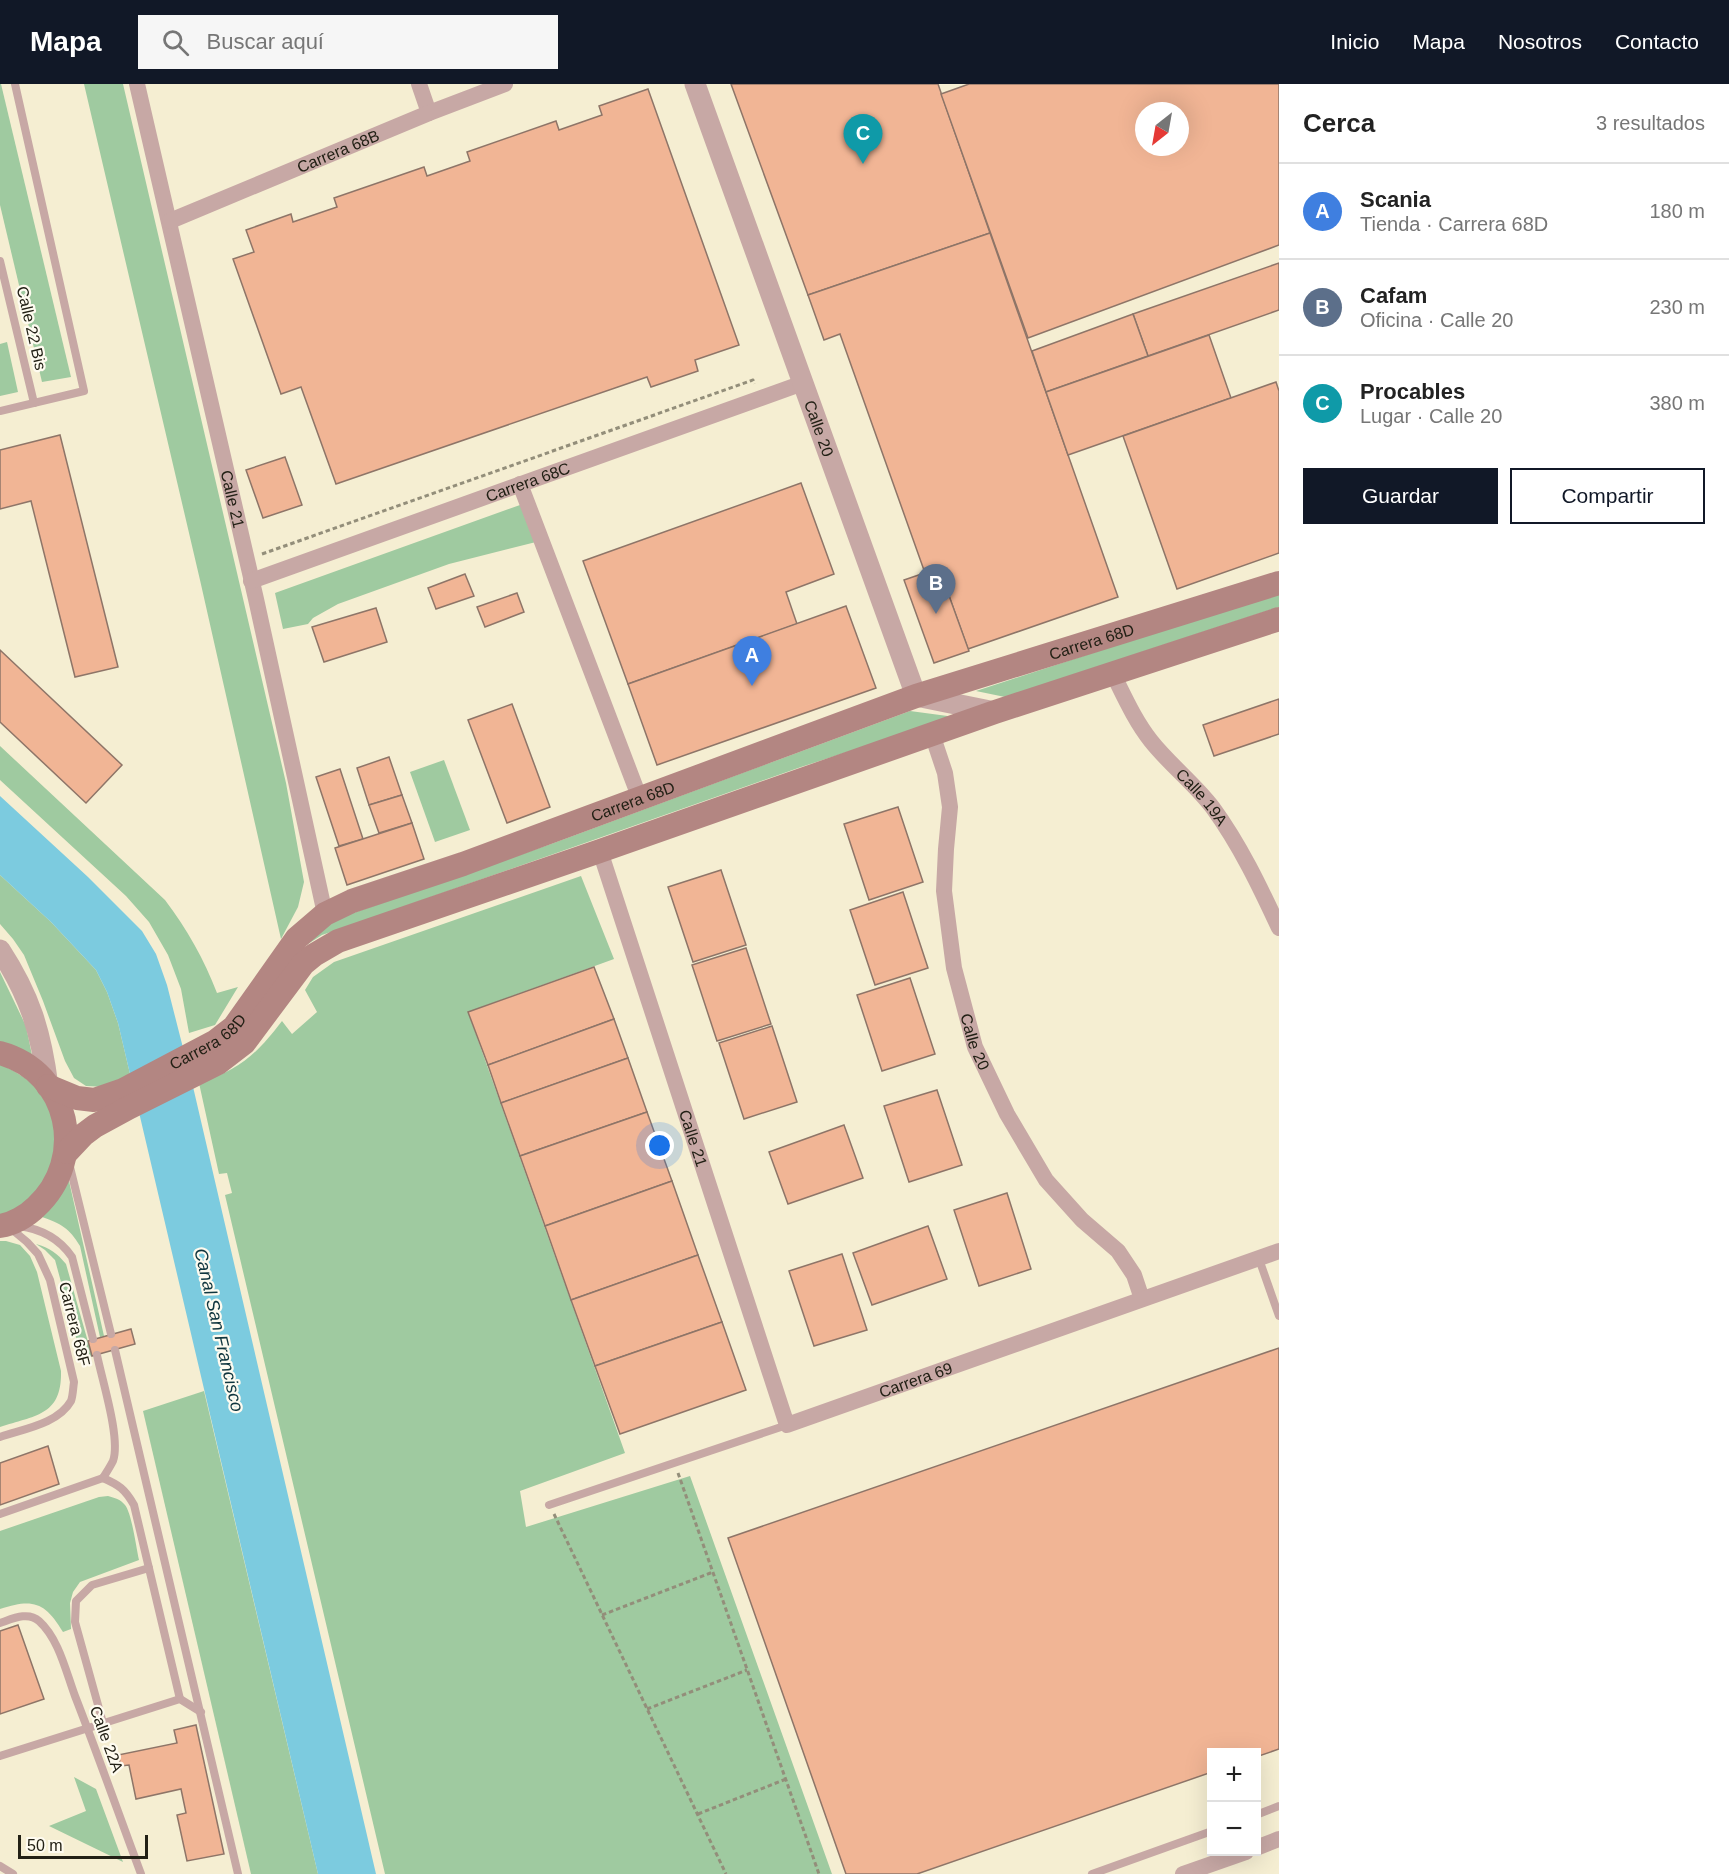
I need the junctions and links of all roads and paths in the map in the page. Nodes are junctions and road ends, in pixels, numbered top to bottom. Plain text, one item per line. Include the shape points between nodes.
1 (15, 84) edge
2 (137, 84) edge
3 (419, 84) edge
4 (505, 84) edge
5 (695, 84) edge
6 (429, 113) junction
7 (170, 221) junction
8 (0, 261) edge
9 (803, 383) junction
10 (760, 398) junction
11 (34, 403) junction
12 (0, 411) edge
13 (520, 484) junction
14 (246, 560) junction
15 (252, 581) junction
16 (1279, 583) edge
17 (1279, 619) edge
18 (1113, 674) junction
19 (916, 696) junction
20 (995, 712) junction
21 (932, 734) junction
22 (640, 800) junction
23 (600, 851) junction
24 (325, 914) junction
25 (1279, 928) edge
26 (0, 950) edge
27 (0, 1053) edge
28 (199, 1062) junction
29 (48, 1086) junction
30 (127, 1098) junction
31 (66, 1152) junction
32 (3, 1225) edge
33 (1279, 1251) edge
34 (1259, 1258) junction
35 (1142, 1299) junction
36 (1279, 1316) edge
37 (111, 1334) dead end
38 (93, 1339) dead end
39 (115, 1350) dead end
40 (97, 1355) dead end
41 (787, 1425) junction
42 (0, 1437) edge
43 (675, 1463) junction
44 (103, 1478) junction
45 (549, 1505) joint
46 (0, 1514) edge
47 (149, 1568) junction
48 (713, 1572) junction
49 (602, 1615) junction
50 (0, 1623) edge
51 (747, 1670) junction
52 (180, 1699) junction
53 (647, 1709) junction
54 (201, 1712) junction
55 (103, 1723) junction
56 (87, 1728) junction
57 (0, 1756) edge
58 (786, 1779) junction
59 (1279, 1806) edge
60 (1261, 1813) edge
61 (697, 1814) junction
62 (1207, 1833) edge
63 (1279, 1839) edge
64 (1261, 1846) edge
65 (1232, 1856) edge
66 (0, 1866) edge
67 (13, 1874) edge
68 (141, 1874) edge
69 (238, 1874) edge
70 (726, 1874) edge
71 (819, 1874) edge
72 (1092, 1874) edge
73 (1183, 1874) edge

1 - 11 lane via 84,392
2 - 7 street, Calle 21
3 - 6 street
4 - 6 street, Carrera 68B
5 - 9 street, Calle 20
6 - 7 street, Carrera 68B
7 - 14 street, Calle 21
8 - 11 lane, Calle 22 Bis
9 - 10 street, Carrera 68C
9 - 19 street, Calle 20
10 - 13 street, Carrera 68C
10 - 14 path via 753,380
11 - 12 lane
13 - 15 street, Carrera 68C
13 - 22 street
14 - 15 street, Calle 21
15 - 24 street, Calle 21
16 - 19 main road, Carrera 68D
17 - 18 main road, Carrera 68D
18 - 20 main road, Carrera 68D
18 - 25 street, Calle 19A via 1151,741 1214,808 1255,875
19 - 20 street
19 - 22 main road, Carrera 68D
20 - 21 main road, Carrera 68D
21 - 23 main road, Carrera 68D
21 - 35 street, Calle 20 via 945,773 950,807 944,891 954,968 975,1047 1007,1114 1046,1180 1082,1220 1118,1251 1134,1275
22 - 24 main road, Carrera 68D
23 - 28 main road, Carrera 68D via 338,942 303,964 232,1053
23 - 41 street, Calle 21
24 - 28 main road, Carrera 68D via 297,938 234,1027
26 - 29 street via 26,994 36,1022
27 - 29 main road via 25,1064
28 - 30 main road, Carrera 68D
29 - 30 main road, Carrera 68D via 86,1100
29 - 31 main road via 60,1106 66,1128
30 - 31 main road, Carrera 68D
31 - 32 main road via 62,1171 45,1199 30,1213
31 - 37 lane
32 - 38 lane via 34,1228 64,1245 75,1266
32 - 42 lane, Carrera 68F via 38,1254 50,1280 74,1382 72,1399 63,1412
33 - 34 street, Carrera 69
34 - 35 street, Carrera 69
34 - 36 lane
35 - 41 street, Carrera 69
39 - 54 lane
40 - 44 lane via 115,1434 113,1461
41 - 43 lane, Carrera 69
43 - 45 lane, Carrera 69
43 - 48 path
44 - 46 lane
44 - 47 lane via 127,1492 134,1505
45 - 49 path
47 - 52 lane
47 - 55 lane via 92,1584 76,1601 75,1622
48 - 49 path
48 - 51 path
49 - 53 path
50 - 56 lane, Calle 22A via 21,1616 37,1619 49,1633
51 - 53 path
51 - 58 path
52 - 54 lane
52 - 55 lane
53 - 61 path
54 - 69 lane
55 - 56 lane
56 - 57 lane
56 - 68 lane, Calle 22A
58 - 61 path
58 - 71 path
59 - 60 lane
61 - 70 path
62 - 72 lane
63 - 64 street
65 - 73 street
66 - 67 lane

